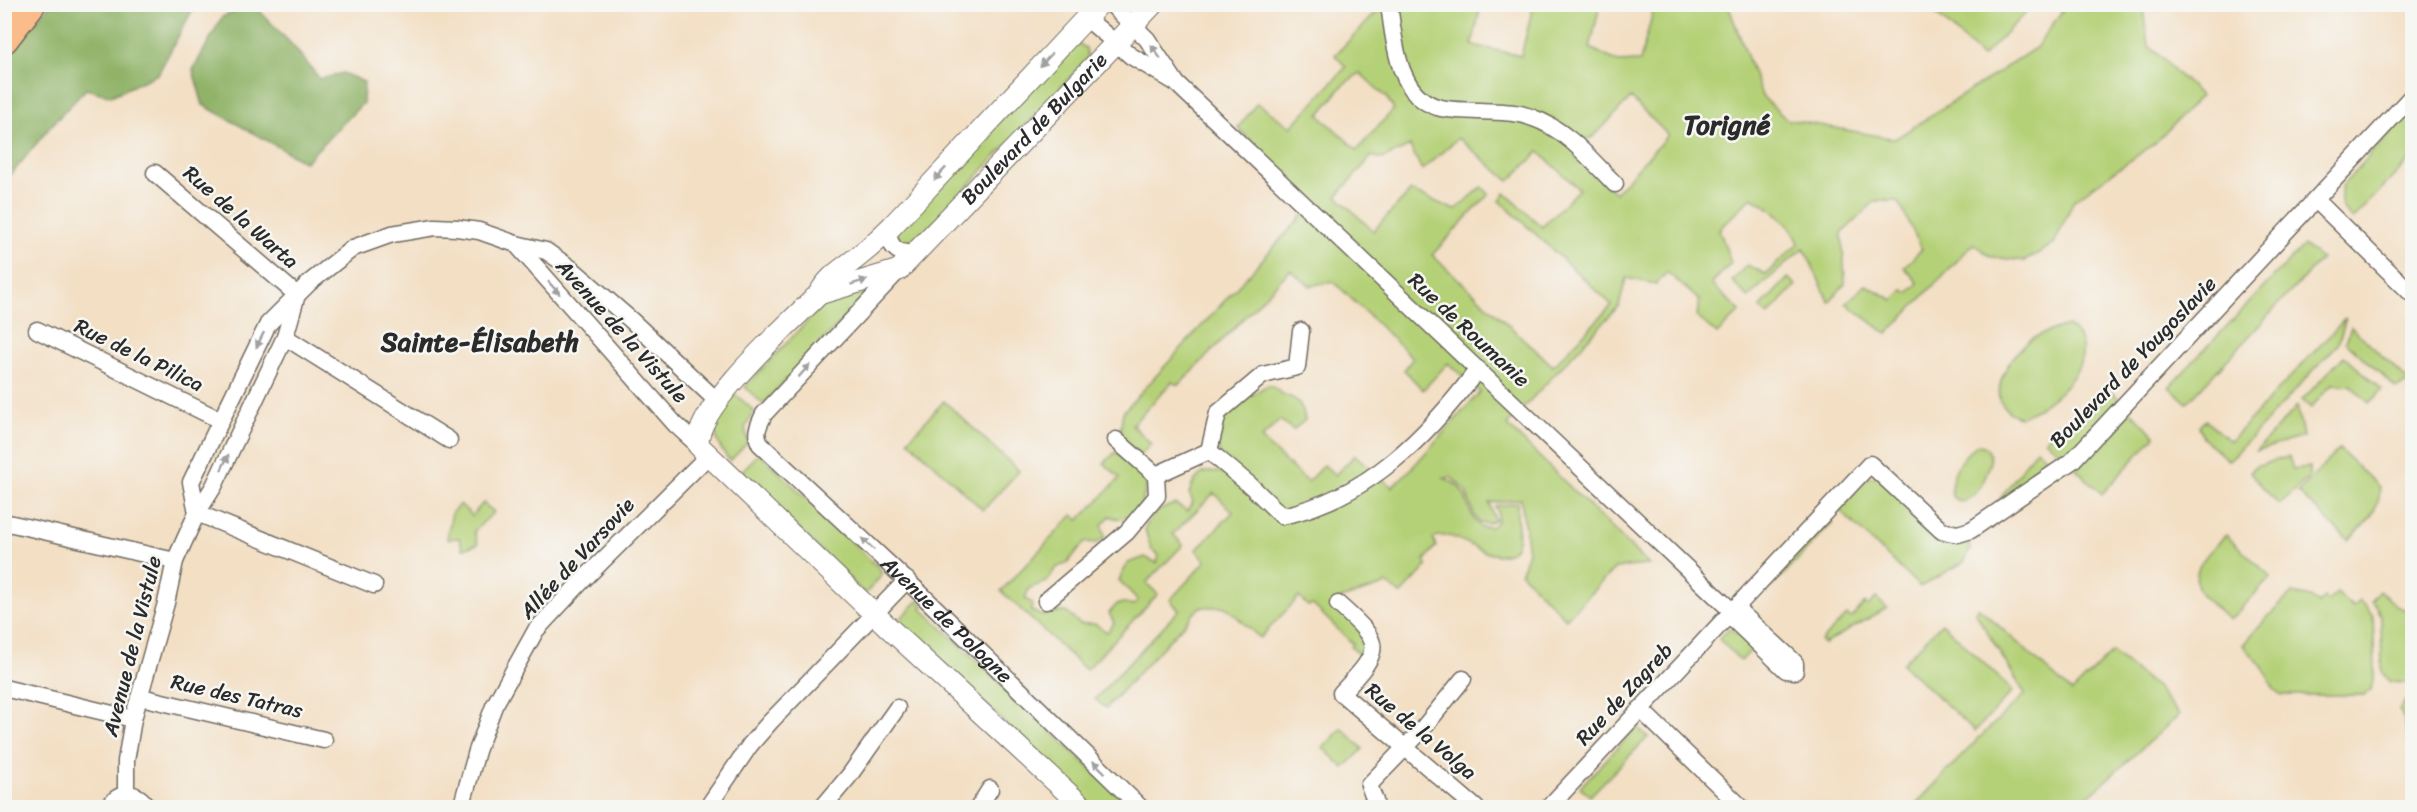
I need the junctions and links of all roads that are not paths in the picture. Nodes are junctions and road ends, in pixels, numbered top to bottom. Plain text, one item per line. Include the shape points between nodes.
1 (31, 4) edge
2 (1111, 4) edge
3 (1153, 4) edge
4 (1389, 4) edge
5 (1093, 11) edge
6 (1133, 25) junction
7 (4, 39) edge
8 (1116, 43) junction
9 (1175, 82) junction
10 (2412, 96) edge
11 (155, 173) dead end
12 (1615, 184) dead end
13 (2316, 200) junction
14 (892, 226) junction
15 (516, 244) junction
16 (914, 253) junction
17 (899, 270) junction
18 (819, 294) junction
19 (2412, 294) edge
20 (297, 295) junction
21 (37, 330) dead end
22 (1300, 331) dead end
23 (285, 337) junction
24 (1478, 369) junction
25 (716, 400) junction
26 (220, 420) junction
27 (757, 431) joint
28 (449, 440) dead end
29 (1116, 440) dead end
30 (703, 450) junction
31 (1209, 451) junction
32 (1156, 475) junction
33 (197, 513) junction
34 (4, 522) edge
35 (175, 561) junction
36 (906, 580) junction
37 (374, 585) dead end
38 (1046, 601) dead end
39 (1338, 604) dead end
40 (1732, 611) junction
41 (874, 614) junction
42 (1463, 679) dead end
43 (4, 688) edge
44 (141, 697) junction
45 (897, 708) dead end
46 (1640, 709) junction
47 (133, 719) junction
48 (324, 740) dead end
49 (1405, 746) junction
50 (990, 789) dead end
51 (126, 794) junction
52 (1375, 801) dead end
53 (108, 807) edge
54 (147, 807) edge
55 (461, 807) edge
56 (707, 807) edge
57 (822, 807) edge
58 (978, 807) edge
59 (1084, 807) edge
60 (1141, 807) edge
61 (1476, 807) edge
62 (1548, 807) edge
63 (1742, 807) edge

1 - 7 highway
2 - 6 street, Rue de Roumanie
3 - 6 street, Boulevard de Bulgarie
4 - 12 street via 1403,75 1417,94 1436,107 1516,113 1541,120 1560,132
5 - 8 street, Rue de Roumanie
5 -> 14 street, Boulevard de Bulgarie
6 - 8 street, Boulevard de Bulgarie
9 -> 6 street, Rue de Roumanie
8 - 9 street, Rue de Roumanie
8 - 16 street, Boulevard de Bulgarie
9 - 24 street, Rue de Roumanie
10 - 13 street, Boulevard de Yougoslavie
11 - 20 street, Rue de la Warta
13 - 19 street
13 - 40 street, Boulevard de Yougoslavie via 2072,461 1979,526 1958,534 1942,531 1870,464
14 - 16 street via 888,235 893,248
14 - 18 street, Boulevard de Bulgarie via 840,269
15 - 20 street, Avenue de la Vistule via 457,228 435,227 392,234 353,248
15 - 25 street, Avenue de la Vistule via 546,251 572,269
15 -> 30 street, Avenue de la Vistule via 675,424
16 - 17 street, Boulevard de Bulgarie
18 -> 17 street, Boulevard de Bulgarie
27 -> 17 street, Boulevard de Bulgarie via 764,414
18 - 25 street, Boulevard de Bulgarie
20 - 23 street, Avenue de la Vistule
20 -> 26 street, Avenue de la Vistule via 268,324
21 - 26 street, Rue de la Pilica
22 - 31 street via 1297,367 1263,375 1218,413
23 - 28 street
33 -> 23 street, Avenue de la Vistule via 214,486
24 - 31 street via 1449,408 1404,451 1369,480 1324,505 1282,516
24 - 40 street, Rue de Roumanie
25 - 30 street, Boulevard de Bulgarie via 699,431
26 - 33 street, Avenue de la Vistule via 191,482
36 -> 27 street, Avenue de Pologne via 760,444
29 - 32 street
30 - 41 street, Avenue de Pologne
30 - 55 street, Allée de Varsovie via 536,630 494,706
31 - 32 street
32 - 38 street via 1157,496 1127,532
33 - 35 street, Avenue de la Vistule
33 - 37 street
34 - 35 street
35 - 44 street, Avenue de la Vistule
36 - 41 street
60 -> 36 street, Avenue de Pologne
39 - 49 street, Rue de la Volga via 1367,631 1373,642 1372,655 1364,669 1341,693
40 - 46 street, Rue de Zagreb
41 - 56 street via 750,745
41 - 59 street, Avenue de Pologne
42 - 49 street
43 - 47 street
44 - 47 street, Avenue de la Vistule
44 - 48 street, Rue des Tatras
45 - 57 street
46 - 62 street, Rue de Zagreb
46 - 63 street
47 - 51 street, Avenue de la Vistule via 126,761
49 - 52 street via 1369,785
49 - 61 street, Rue de la Volga
50 - 58 street
51 - 53 street via 117,796
51 - 54 street via 141,798

